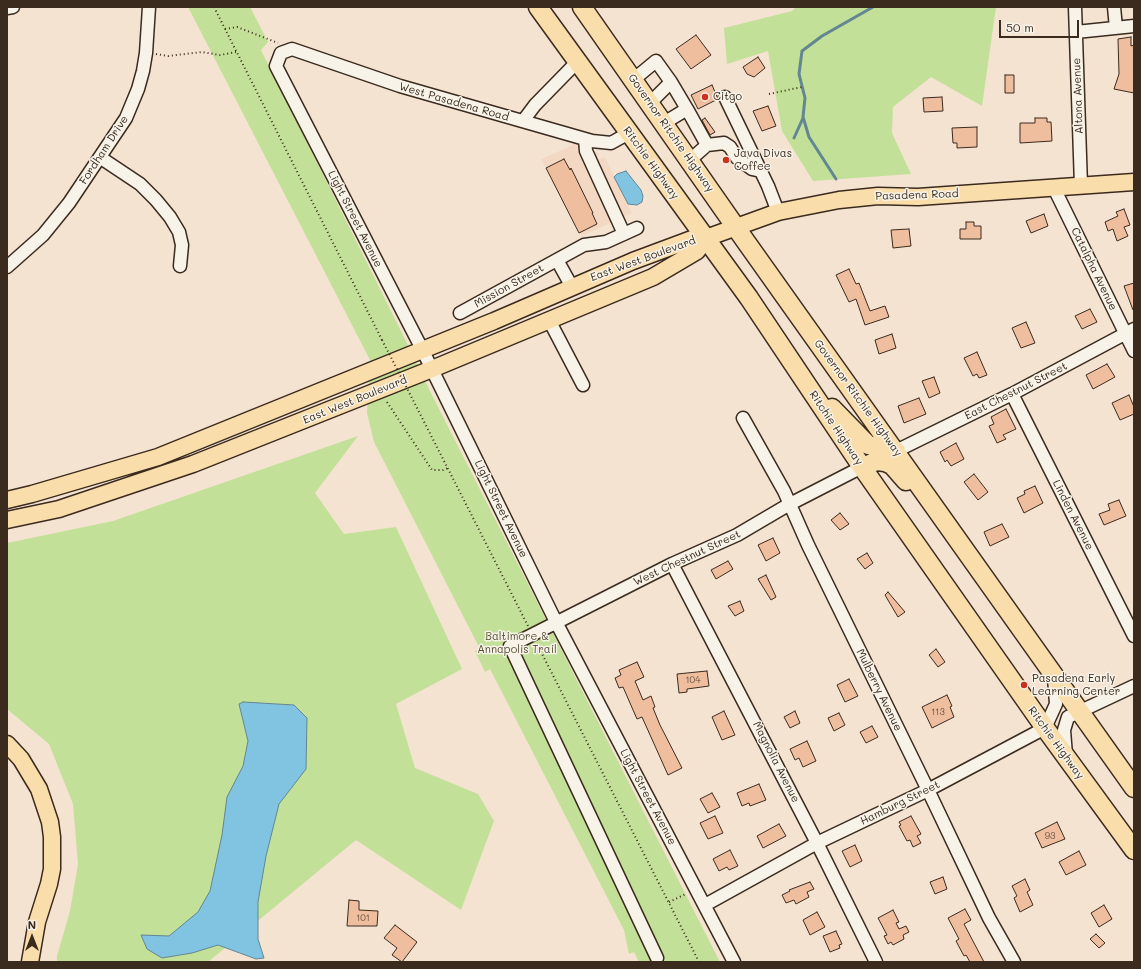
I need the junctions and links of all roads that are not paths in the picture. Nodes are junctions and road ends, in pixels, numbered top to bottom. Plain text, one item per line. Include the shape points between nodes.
1 (13, 7) edge
2 (149, 7) edge
3 (538, 7) edge
4 (582, 7) edge
5 (1075, 7) edge
6 (1114, 7) edge
7 (7, 8) edge
8 (1134, 26) edge
9 (1116, 28) junction
10 (1076, 32) junction
11 (287, 51) joint
12 (577, 62) junction
13 (633, 80) junction
14 (671, 82) junction
15 (725, 97) dead end
16 (650, 103) junction
17 (687, 109) junction
18 (523, 121) junction
19 (664, 123) junction
20 (628, 133) junction
21 (585, 139) junction
22 (707, 145) junction
23 (101, 158) junction
24 (690, 160) junction
25 (761, 171) junction
26 (1134, 182) edge
27 (1081, 186) junction
28 (1054, 188) junction
29 (778, 212) junction
30 (736, 226) junction
31 (637, 228) dead end
32 (624, 234) junction
33 (706, 238) junction
34 (557, 260) junction
35 (180, 266) dead end
36 (7, 267) edge
37 (572, 286) junction
38 (460, 313) dead end
39 (549, 320) junction
40 (1130, 332) edge
41 (422, 349) junction
42 (1134, 351) edge
43 (432, 369) junction
44 (799, 372) junction
45 (583, 385) dead end
46 (1012, 394) junction
47 (743, 418) dead end
48 (896, 451) junction
49 (862, 467) junction
50 (7, 500) edge
51 (788, 505) junction
52 (7, 520) edge
53 (963, 546) junction
54 (672, 564) junction
55 (556, 622) junction
56 (1134, 636) edge
57 (1054, 673) junction
58 (1134, 686) edge
59 (1080, 711) junction
60 (1045, 728) junction
61 (7, 744) edge
62 (1066, 756) junction
63 (1134, 788) edge
64 (928, 790) junction
65 (817, 843) junction
66 (1134, 850) edge
67 (705, 905) junction
68 (658, 958) dead end
69 (30, 962) edge
70 (734, 962) edge
71 (876, 962) edge
72 (1014, 962) edge

1 - 7 street
2 - 23 street, Fordham Drive via 146,53 138,89 126,118
3 - 12 highway, Ritchie Highway
4 - 13 highway, Governor Ritchie Highway
5 - 10 street, Altona Avenue
6 - 9 street
8 - 9 street
9 - 10 street
10 - 27 street, Altona Avenue
11 - 18 street, West Pasadena Road
11 - 41 street, Light Street Avenue via 276,66
12 - 18 street
12 - 20 highway, Ritchie Highway
13 - 14 street via 656,61
13 - 16 highway, Governor Ritchie Highway
14 - 16 street
14 - 17 street
15 - 25 street
16 - 19 highway, Governor Ritchie Highway
17 - 19 street
17 - 22 street
18 - 21 street, West Pasadena Road
19 - 24 highway, Governor Ritchie Highway
20 - 21 street, West Pasadena Road via 611,143
20 - 33 highway, Ritchie Highway
21 - 32 street via 586,150
22 - 24 street
22 - 25 street via 724,143 737,158 752,169
23 - 35 street via 140,184 170,217 179,232 182,245
23 - 36 street, Fordham Drive via 42,235
24 - 30 highway, Governor Ritchie Highway
25 - 29 street
26 - 27 main road, Pasadena Road
27 - 28 main road, Pasadena Road
28 - 29 main road, Pasadena Road via 918,197 878,196 839,200
28 - 40 street, Catalpha Avenue
29 - 30 main road, Pasadena Road
30 - 33 main road, Pasadena Road
30 - 48 highway, Governor Ritchie Highway
31 - 32 street, Mission Street
32 - 34 street, Mission Street via 606,242 584,246
33 - 37 main road, East West Boulevard via 692,238
33 - 39 main road, East West Boulevard via 697,251 653,278
33 - 44 highway, Ritchie Highway
34 - 37 street, Mission Street
34 - 38 street, Mission Street
37 - 41 main road, East West Boulevard via 494,321
39 - 43 main road, East West Boulevard
39 - 45 street
40 - 42 street, Catalpha Avenue
40 - 46 street, East Chestnut Street
41 - 43 street, Light Street Avenue
41 - 50 main road, East West Boulevard via 158,456
43 - 52 main road, East West Boulevard via 193,464 59,509
43 - 55 street, Light Street Avenue
44 - 48 highway via 868,445
44 - 49 highway, Ritchie Highway
46 - 48 street, East Chestnut Street
46 - 56 street, Linden Avenue
47 - 51 street, Mulberry Avenue via 784,491
48 - 53 highway, Governor Ritchie Highway
49 - 51 street, West Chestnut Street
49 - 53 highway via 877,461 892,465
49 - 60 highway, Ritchie Highway
51 - 54 street, West Chestnut Street via 737,535
51 - 64 street, Mulberry Avenue
53 - 57 highway, Governor Ritchie Highway
54 - 55 street, West Chestnut Street
54 - 65 street, Magnolia Avenue
55 - 67 street, Light Street Avenue
55 - 68 street, West Chestnut Street via 510,646
57 - 59 highway, Governor Ritchie Highway
57 - 60 street via 1056,704
58 - 59 street
59 - 62 street via 1068,717 1064,730
59 - 63 highway, Governor Ritchie Highway
60 - 62 highway, Ritchie Highway
60 - 64 street, Hamburg Street
61 - 69 main road via 21,759 39,788 52,837 52,869 37,922
62 - 66 highway, Ritchie Highway
64 - 65 street, Hamburg Street
64 - 72 street, Mulberry Avenue via 989,918
65 - 67 street, Hamburg Street
65 - 71 street, Magnolia Avenue
67 - 70 street, Light Street Avenue

